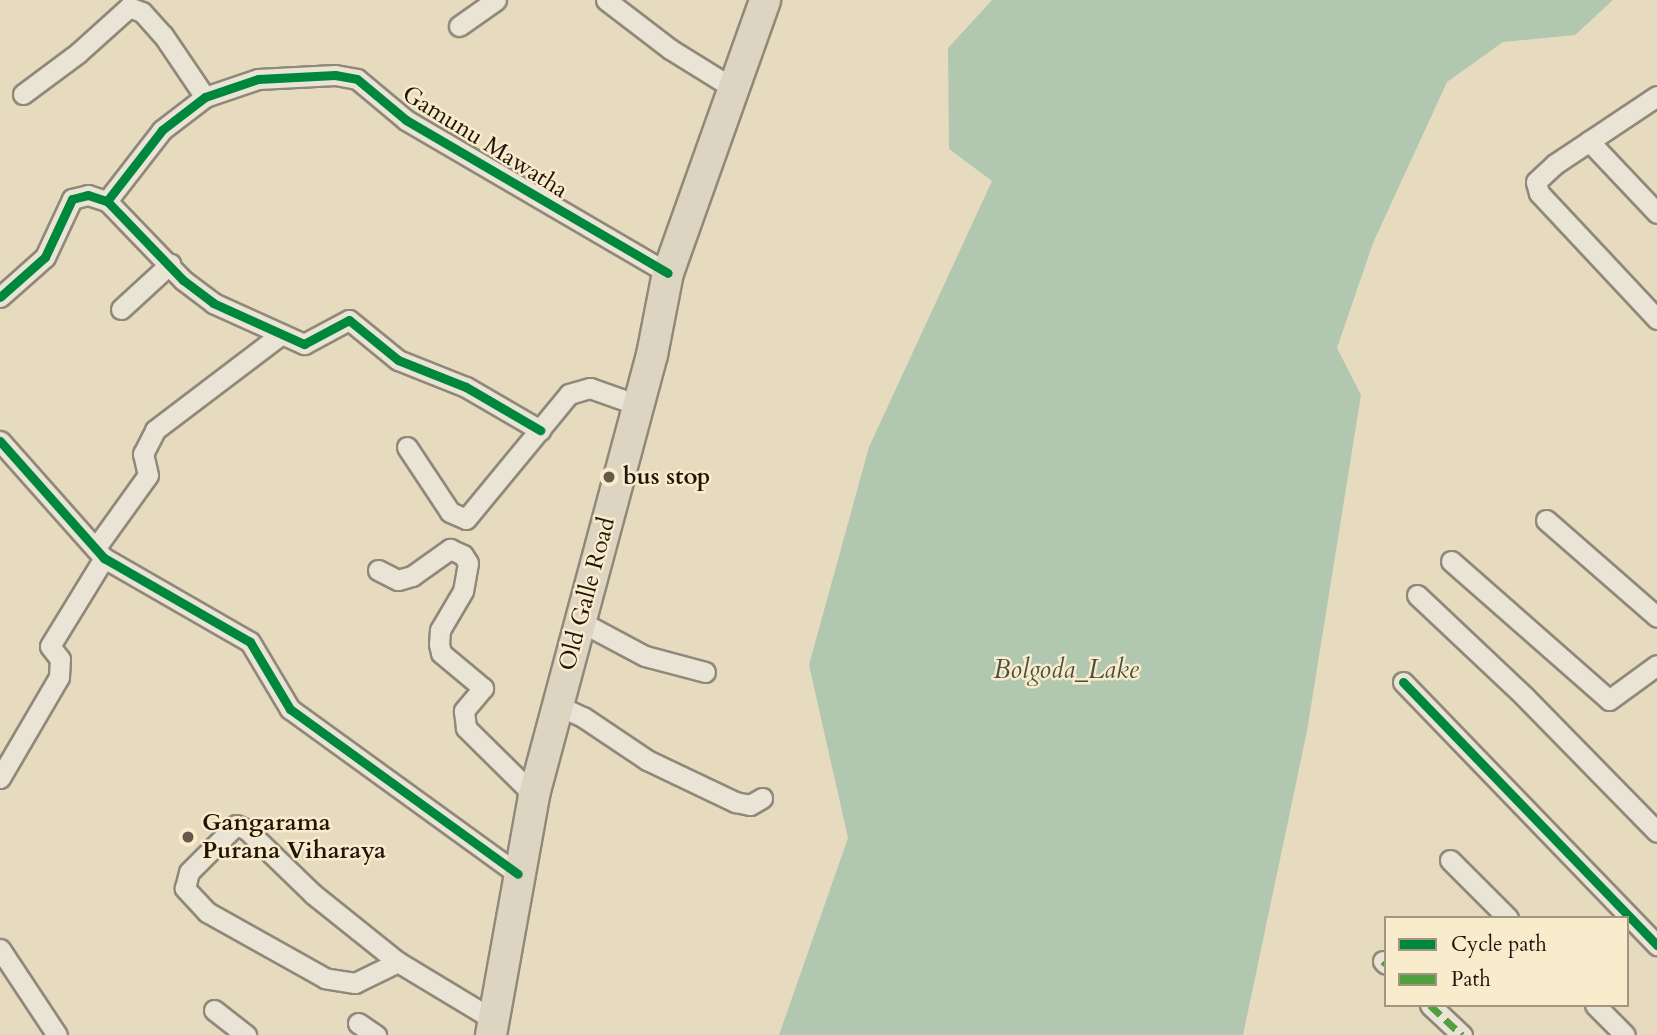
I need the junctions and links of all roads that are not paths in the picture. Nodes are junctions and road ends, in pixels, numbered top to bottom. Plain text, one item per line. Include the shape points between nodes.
1 (496, 0) edge
2 (606, 0) edge
3 (765, 0) edge
4 (459, 26) dead end
5 (733, 88) junction
6 (23, 94) dead end
7 (1657, 96) edge
8 (205, 97) junction
9 (1589, 141) junction
10 (107, 201) junction
11 (1657, 213) edge
12 (170, 264) junction
13 (668, 273) junction
14 (0, 297) edge
15 (121, 309) dead end
16 (1657, 319) edge
17 (280, 335) junction
18 (638, 405) junction
19 (540, 430) junction
20 (0, 441) edge
21 (407, 447) dead end
22 (458, 519) junction
23 (1546, 520) dead end
24 (450, 550) junction
25 (101, 552) junction
26 (1451, 561) dead end
27 (378, 570) dead end
28 (1417, 595) dead end
29 (1657, 617) edge
30 (581, 622) junction
31 (1657, 665) edge
32 (705, 672) dead end
33 (1403, 682) dead end
34 (557, 705) junction
35 (0, 779) edge
36 (534, 795) junction
37 (762, 798) dead end
38 (1657, 832) edge
39 (1450, 860) dead end
40 (518, 874) junction
41 (1506, 916) edge
42 (1629, 916) edge
43 (1629, 916) edge
44 (1657, 945) edge
45 (0, 949) edge
46 (398, 962) junction
47 (1432, 1007) edge
48 (1597, 1007) edge
49 (214, 1010) dead end
50 (358, 1023) dead end
51 (493, 1027) edge
52 (54, 1033) edge
53 (246, 1035) edge
54 (376, 1035) edge
55 (1462, 1035) edge
56 (1625, 1035) edge

1 - 4 street
2 - 5 street via 670,49
3 - 5 highway, Old Galle Road
5 - 13 highway, Old Galle Road
6 - 8 street via 78,53 129,6 142,12 163,35
7 - 9 street
8 - 10 street, Gamunu Mawatha via 162,130
8 - 13 street, Gamunu Mawatha via 258,79 335,75 357,79 406,120
9 - 11 street
9 - 16 street via 1536,182 1539,193
10 - 12 street
10 - 14 street via 88,195 72,199 45,257
12 - 15 street
12 - 17 street via 213,303
13 - 18 highway, Old Galle Road
17 - 19 street via 304,344 349,320 398,360 466,387
17 - 25 street via 155,430 143,454 148,475
18 - 19 street via 580,389 569,394
18 - 30 highway, Old Galle Road
19 - 22 street via 487,499 466,519
20 - 25 street
21 - 22 street
22 - 24 street via 448,539
23 - 29 street
24 - 27 street via 405,578 391,579
24 - 36 street via 456,549 468,563 457,604 440,630 439,645 441,653 483,688 464,711 466,728
25 - 35 street via 50,646 60,659 59,677
25 - 40 street via 250,642 290,709
26 - 31 street via 1609,700
28 - 38 street
30 - 32 street via 645,656
30 - 34 highway, Old Galle Road
33 - 42 street
34 - 36 highway, Old Galle Road
34 - 37 street via 647,760 735,802 750,806
36 - 40 highway, Old Galle Road
39 - 41 street
40 - 51 highway, Old Galle Road
43 - 44 street
45 - 52 street
46 - 46 street via 236,825 189,872 185,888 207,912 325,978 355,984
46 - 51 street
47 - 55 street
48 - 56 street
49 - 53 street
50 - 54 street

